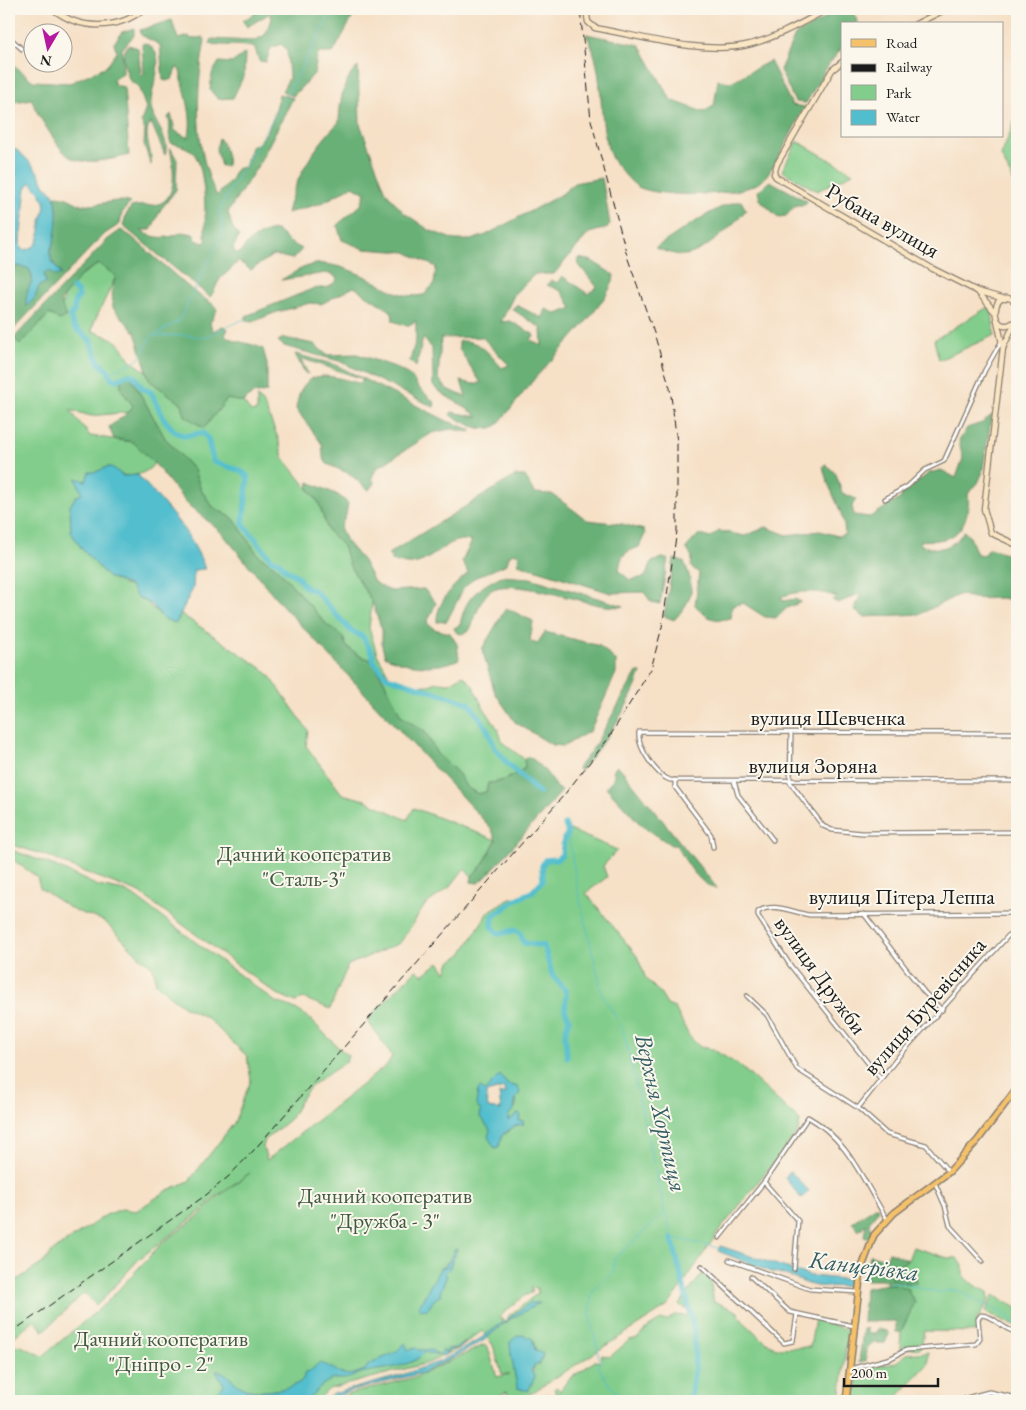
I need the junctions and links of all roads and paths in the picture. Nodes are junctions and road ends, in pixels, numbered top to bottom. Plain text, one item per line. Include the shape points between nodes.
1 (53, 9) edge
2 (144, 9) edge
3 (586, 9) edge
4 (828, 9) edge
5 (946, 9) edge
6 (920, 22) edge
7 (9, 37) edge
8 (22, 49) dead end
9 (841, 63) edge
10 (977, 292) junction
11 (1005, 299) junction
12 (1016, 301) edge
13 (995, 315) junction
14 (1016, 321) edge
15 (1002, 342) junction
16 (1003, 348) junction
17 (885, 499) dead end
18 (1017, 545) edge
19 (1017, 733) edge
20 (791, 734) junction
21 (675, 780) junction
22 (790, 780) junction
23 (734, 781) junction
24 (1017, 781) edge
25 (1017, 832) edge
26 (773, 840) dead end
27 (713, 847) dead end
28 (758, 912) joint
29 (1017, 913) edge
30 (863, 914) junction
31 (1017, 926) edge
32 (747, 996) dead end
33 (942, 1010) junction
34 (880, 1078) junction
35 (1017, 1088) edge
36 (858, 1108) junction
37 (949, 1172) junction
38 (764, 1182) junction
39 (935, 1183) junction
40 (887, 1219) junction
41 (718, 1238) dead end
42 (729, 1260) dead end
43 (982, 1261) dead end
44 (702, 1266) dead end
45 (794, 1269) dead end
46 (751, 1276) dead end
47 (859, 1292) junction
48 (797, 1314) junction
49 (855, 1326) junction
50 (1017, 1332) edge
51 (850, 1369) junction
52 (1005, 1394) junction
53 (1017, 1398) edge
54 (846, 1401) edge
55 (954, 1401) edge
56 (1006, 1401) edge

1 - 2 street via 73,20 102,25 120,23
3 - 4 street via 588,22 595,28 710,48 741,46 787,30
5 - 6 street
7 - 8 street
9 - 10 street, Рубана вулиця via 832,70 774,174 780,181
10 - 11 street, Рубана вулиця
10 - 13 street, Рубана вулиця
11 - 12 street, Рубана вулиця
11 - 13 street via 998,302
13 - 14 street via 1004,324
13 - 15 street
14 - 16 street
15 - 16 street
15 - 17 street via 985,370 944,461 925,470 908,486
16 - 18 street via 984,510 991,533
19 - 20 street, вулиця Шевченка
20 - 21 street, вулиця Шевченка via 639,732 640,747 665,778
20 - 22 street
21 - 23 street, вулиця Зоряна
21 - 27 street via 675,787 711,835
22 - 23 street, вулиця Зоряна
22 - 24 street, вулиця Зоряна
22 - 25 street via 823,826 838,832
23 - 26 street via 738,795
28 - 30 street, вулиця Пітера Леппа via 766,908 810,915
28 - 34 street, вулиця Дружби via 790,965
29 - 30 street, вулиця Пітера Леппа
30 - 33 street
31 - 33 street, вулиця Буревісника
32 - 36 street via 766,1014 794,1066
33 - 34 street, вулиця Буревісника
34 - 36 street, вулиця Буревісника
35 - 37 main road
36 - 37 street via 887,1134 926,1145
37 - 39 main road
38 - 40 street via 808,1117 846,1152
38 - 41 street
38 - 45 street via 798,1221
39 - 40 main road
39 - 43 street via 950,1226
40 - 47 main road via 874,1235 861,1270
42 - 47 street via 810,1289
44 - 48 street via 784,1343 793,1341
46 - 48 street via 787,1310
47 - 49 main road
48 - 49 street
49 - 51 main road
50 - 51 street via 981,1315 978,1319 980,1339 976,1344 906,1350 891,1358
51 - 54 main road
52 - 53 street
52 - 55 street via 983,1392
52 - 56 street

